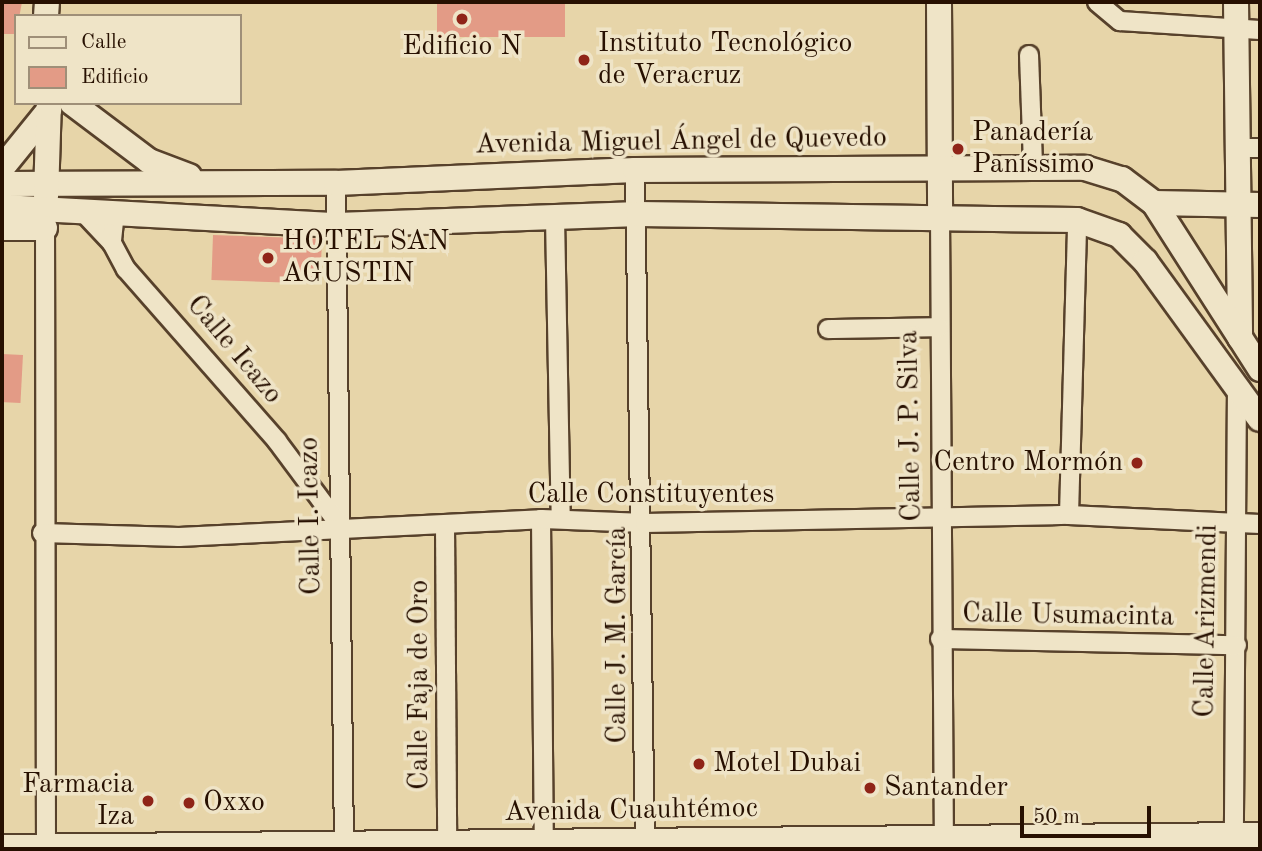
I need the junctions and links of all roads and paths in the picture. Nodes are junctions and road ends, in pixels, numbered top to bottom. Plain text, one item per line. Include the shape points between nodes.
1 (939, 2) edge
2 (1097, 2) edge
3 (1236, 2) edge
4 (1260, 17) edge
5 (1248, 30) edge
6 (1029, 55) dead end
7 (55, 112) edge
8 (1249, 148) edge
9 (1033, 164) junction
10 (2, 167) edge
11 (939, 167) junction
12 (635, 170) junction
13 (55, 176) junction
14 (171, 181) junction
15 (203, 182) junction
16 (336, 183) junction
17 (2, 184) edge
18 (1154, 203) junction
19 (1250, 204) edge
20 (2, 207) edge
21 (81, 210) junction
22 (115, 212) junction
23 (639, 214) junction
24 (940, 215) junction
25 (45, 218) junction
26 (555, 218) junction
27 (1077, 220) junction
28 (337, 225) junction
29 (2, 228) edge
30 (112, 243) junction
31 (939, 327) junction
32 (828, 329) dead end
33 (1241, 339) junction
34 (1260, 369) edge
35 (1237, 385) junction
36 (1260, 419) edge
37 (1069, 515) junction
38 (942, 518) junction
39 (541, 519) junction
40 (561, 519) junction
41 (645, 523) junction
42 (1238, 523) junction
43 (1260, 524) edge
44 (445, 526) junction
45 (341, 527) junction
46 (41, 533) junction
47 (940, 639) junction
48 (1237, 645) junction
49 (1260, 835) edge
50 (944, 842) edge
51 (447, 843) junction
52 (544, 843) junction
53 (1243, 843) edge
54 (46, 846) junction
55 (645, 846) edge
56 (2, 847) edge
57 (344, 847) edge

1 - 11 main road, Calle J. P. Silva
2 - 5 street via 1120,21
3 - 5 main road
4 - 5 street
5 - 8 main road
6 - 9 street
7 - 10 main road
7 - 13 main road
7 - 15 main road via 149,161
8 - 19 main road
9 - 11 main road, Avenida Miguel Ángel de Quevedo
9 - 18 main road, Avenida Miguel Ángel de Quevedo via 1085,168 1122,179
10 - 13 main road
11 - 12 main road, Avenida Miguel Ángel de Quevedo
11 - 24 main road, Calle J. P. Silva
12 - 16 main road, Avenida Miguel Ángel de Quevedo
12 - 23 street, Calle J. M. García
13 - 14 main road, Avenida Miguel Ángel de Quevedo
13 - 17 main road, Avenida Miguel Ángel de Quevedo
13 - 21 main road
13 - 25 main road
14 - 15 main road, Avenida Miguel Ángel de Quevedo
14 - 22 main road via 129,195
15 - 16 main road, Avenida Miguel Ángel de Quevedo
16 - 28 street, Calle I. Icazo
18 - 19 main road
18 - 33 main road, Avenida Miguel Ángel de Quevedo
19 - 33 main road
20 - 25 main road
21 - 22 main road
21 - 25 main road
21 - 30 street, Calle Icazo
22 - 28 main road
22 - 30 street
23 - 24 main road
23 - 26 main road
23 - 41 street, Calle J. M. García
24 - 27 main road
24 - 31 street, Calle J. P. Silva
25 - 29 main road
25 - 46 street
26 - 28 main road
26 - 40 street
27 - 35 main road via 1119,235 1145,261
27 - 37 street
28 - 45 street, Calle I. Icazo
30 - 45 street, Calle Icazo via 126,269 277,441
31 - 32 street
31 - 38 street, Calle J. P. Silva
33 - 34 main road, Avenida Miguel Ángel de Quevedo
35 - 36 main road
35 - 42 street, Calle Arizmendi
37 - 38 street, Calle Constituyentes
37 - 42 street, Calle Constituyentes
38 - 41 street, Calle Constituyentes
38 - 47 street, Calle J. P. Silva
39 - 40 street, Calle Constituyentes
39 - 44 street, Calle Constituyentes
39 - 52 street
40 - 41 street, Calle Constituyentes
41 - 55 street, Calle J. M. García
42 - 43 street, Calle Constituyentes
42 - 48 street, Calle Arizmendi
44 - 45 street, Calle Constituyentes
44 - 51 street, Calle Faja de Oro
45 - 46 street, Calle Constituyentes via 179,537
45 - 57 street, Calle I. Icazo
46 - 54 street
47 - 48 street, Calle Usumacinta
47 - 50 street, Calle J. P. Silva
48 - 53 street, Calle Arizmendi
49 - 53 main road, Avenida Cuauhtémoc
50 - 53 main road, Avenida Cuauhtémoc
50 - 55 main road, Avenida Cuauhtémoc
51 - 52 main road, Avenida Cuauhtémoc
51 - 57 main road, Avenida Cuauhtémoc
52 - 55 main road, Avenida Cuauhtémoc
54 - 56 main road, Avenida Cuauhtémoc
54 - 57 main road, Avenida Cuauhtémoc

